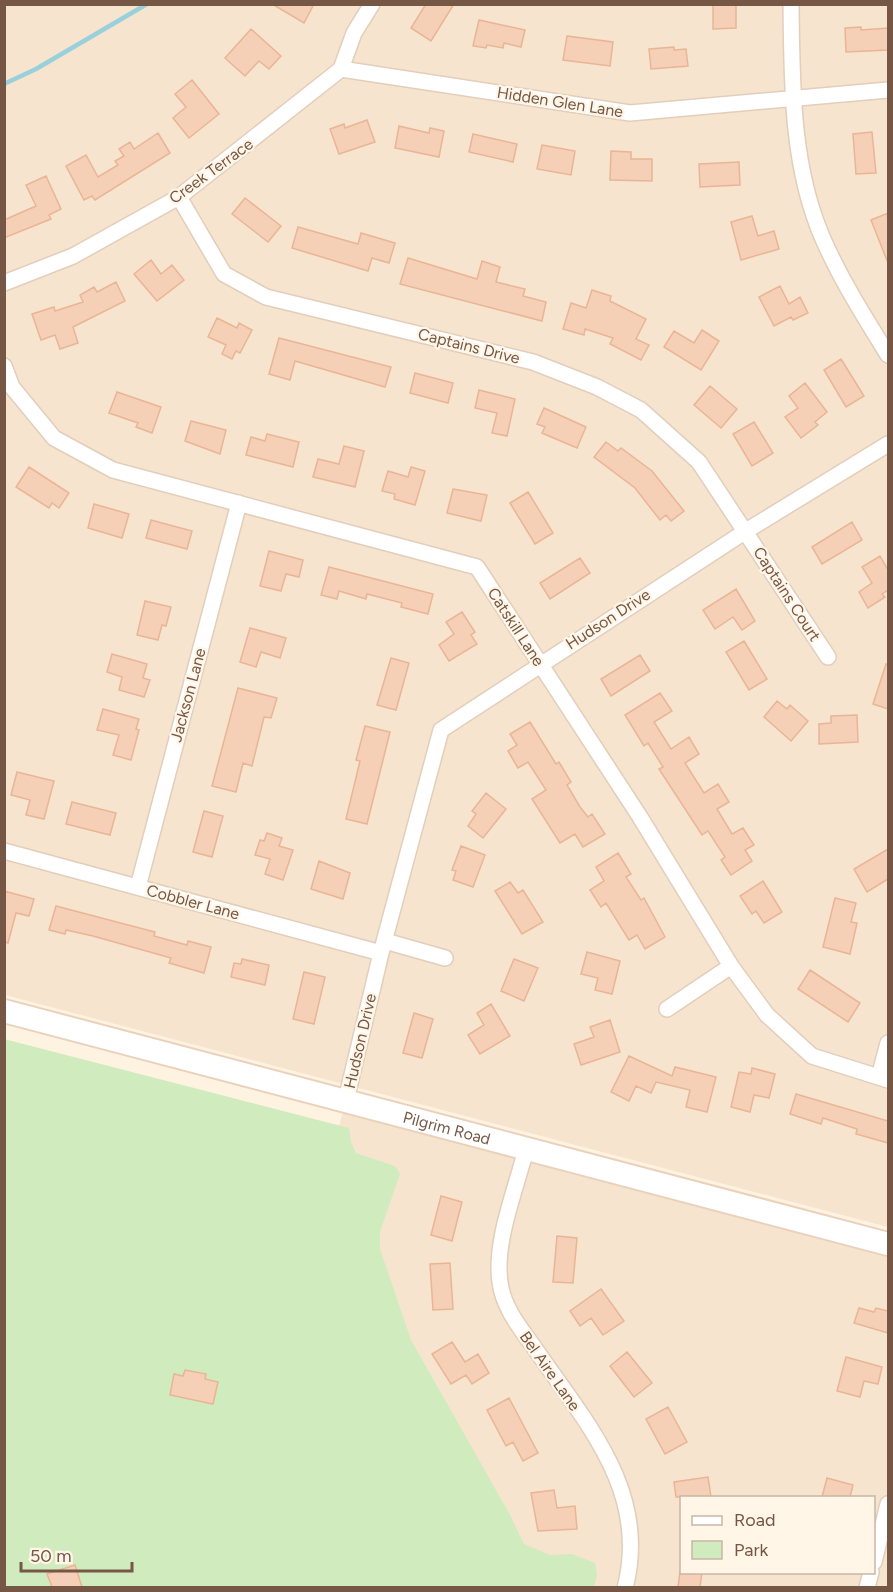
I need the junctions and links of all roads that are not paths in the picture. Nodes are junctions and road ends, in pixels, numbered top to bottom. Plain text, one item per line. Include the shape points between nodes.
1 (372, 4) edge
2 (791, 4) edge
3 (341, 69) junction
4 (888, 90) edge
5 (792, 97) junction
6 (180, 197) junction
7 (4, 283) edge
8 (888, 355) edge
9 (4, 366) edge
10 (888, 444) edge
11 (239, 503) junction
12 (746, 531) junction
13 (828, 657) dead end
14 (540, 664) junction
15 (4, 851) edge
16 (138, 887) junction
17 (383, 947) junction
18 (445, 958) dead end
19 (731, 966) junction
20 (667, 1009) dead end
21 (4, 1011) edge
22 (888, 1043) edge
23 (884, 1079) edge
24 (346, 1100) junction
25 (526, 1149) junction
26 (888, 1244) edge
27 (888, 1504) edge
28 (875, 1554) edge
29 (625, 1587) edge

1 - 3 street via 354,33
2 - 5 street
3 - 5 street, Hidden Glen Lane via 630,113
3 - 6 street, Creek Terrace
4 - 5 street, Hidden Glen Lane
5 - 8 street via 802,172 822,238
6 - 7 street, Creek Terrace via 73,256
6 - 12 street, Captains Drive via 224,274 266,297 533,362 597,387 641,410 699,462
9 - 11 street, Catskill Lane via 12,387 54,438 113,470
10 - 12 street, Hudson Drive
11 - 14 street, Catskill Lane via 477,567
11 - 16 street, Jackson Lane
12 - 13 street, Captains Court
12 - 14 street, Hudson Drive
14 - 17 street, Hudson Drive via 441,730
14 - 19 street, Catskill Lane
15 - 16 street, Cobbler Lane
16 - 17 street, Cobbler Lane
17 - 18 street, Cobbler Lane
17 - 24 street, Hudson Drive
19 - 20 street
19 - 23 street, Catskill Lane via 767,1015 812,1056
21 - 24 street, Pilgrim Road
22 - 23 street
24 - 25 street, Pilgrim Road
25 - 26 street, Pilgrim Road
25 - 29 street, Bel Aire Lane via 499,1254 500,1284 509,1311 604,1449 620,1480 631,1523
27 - 28 street

